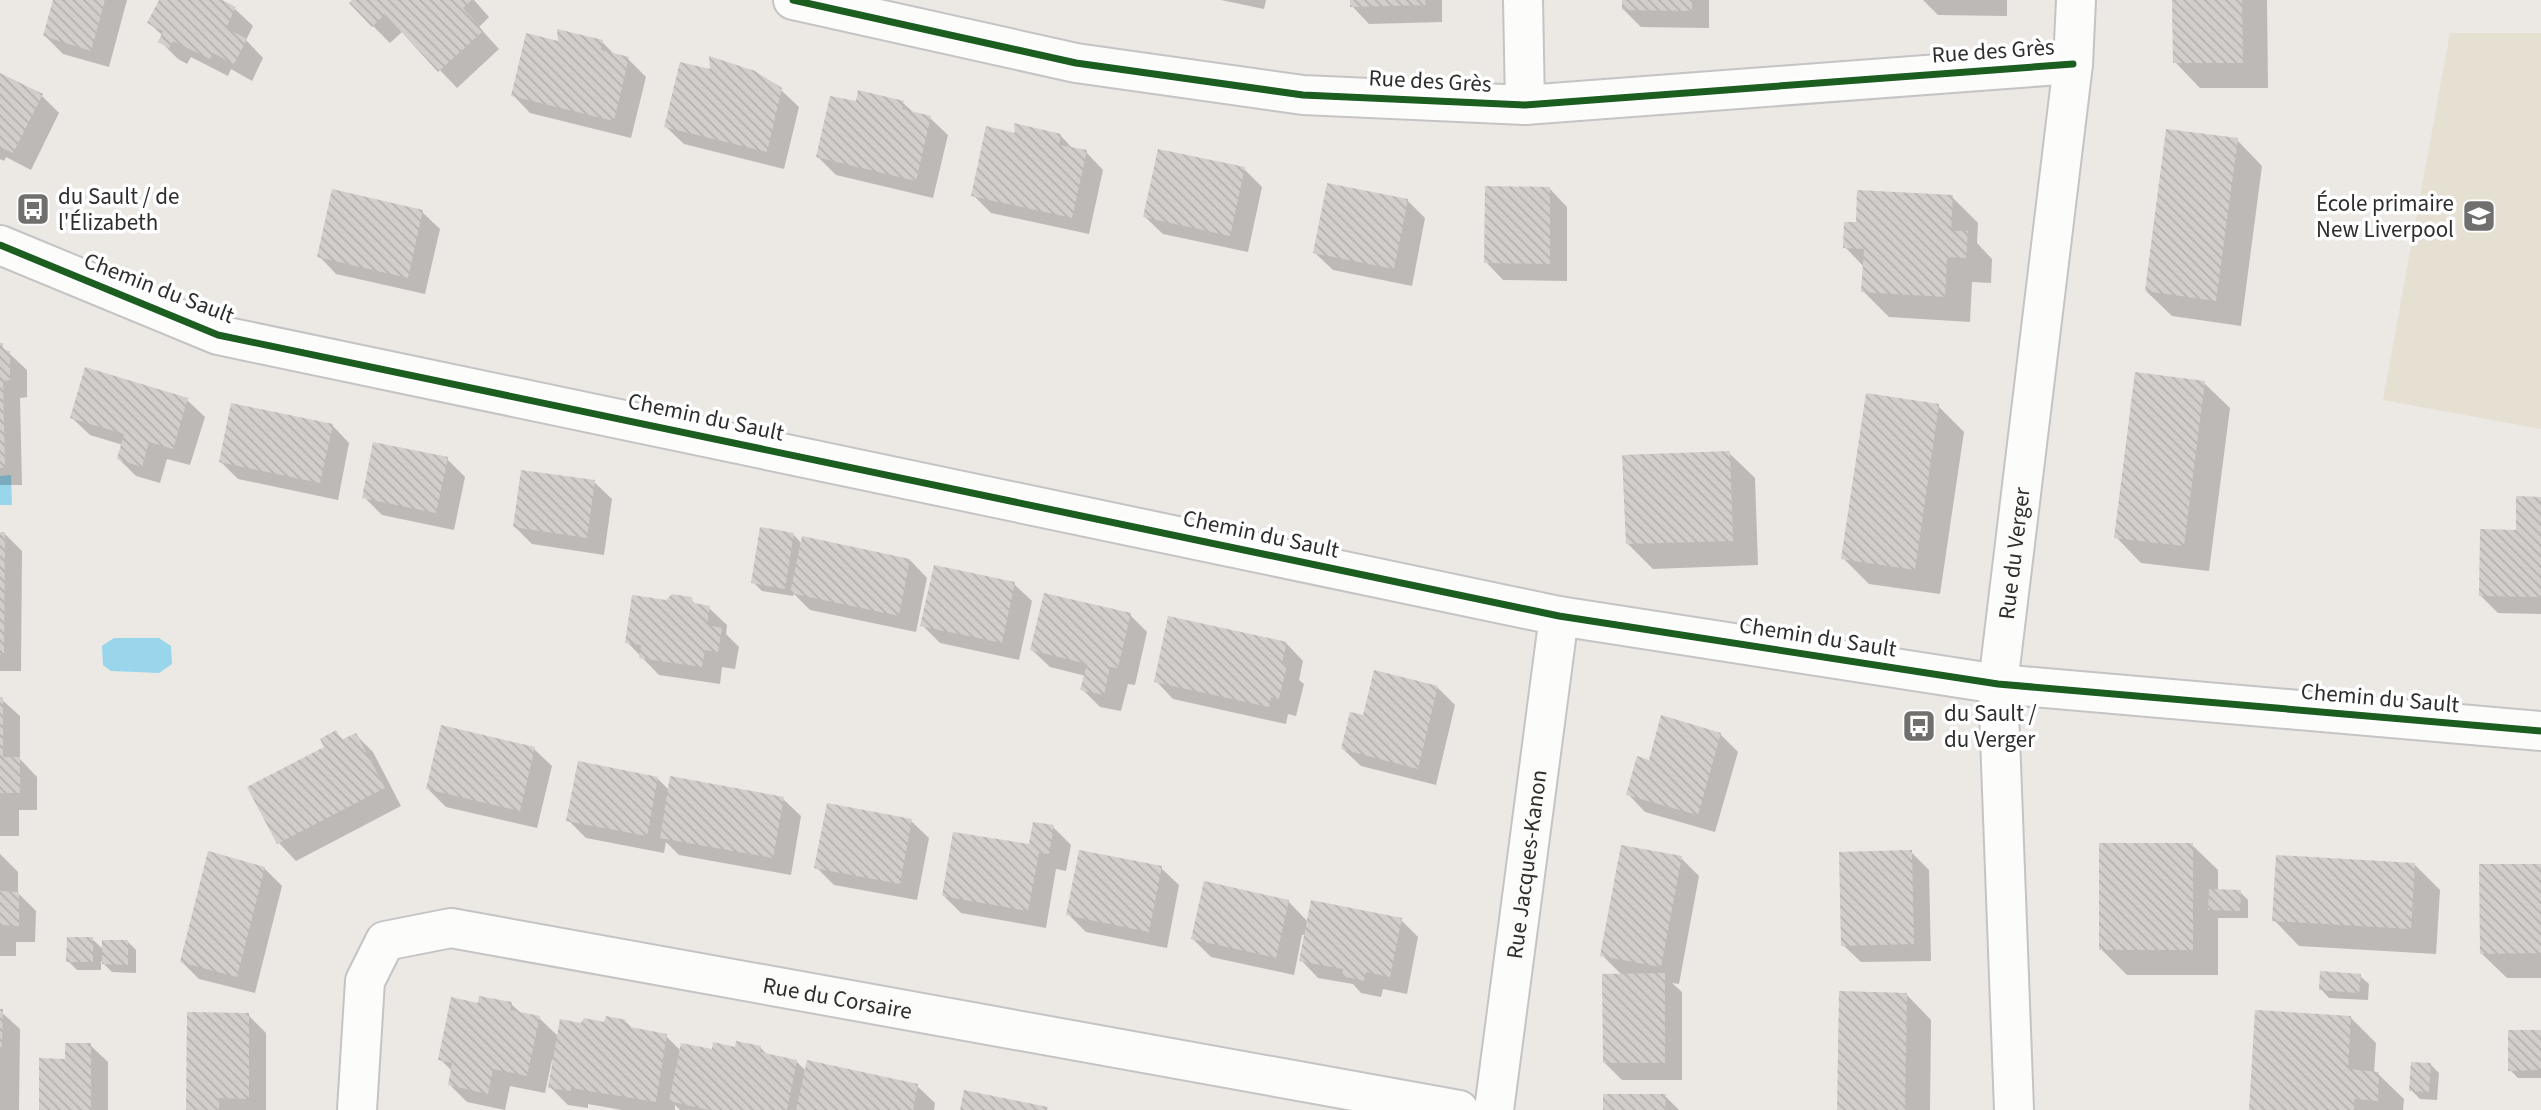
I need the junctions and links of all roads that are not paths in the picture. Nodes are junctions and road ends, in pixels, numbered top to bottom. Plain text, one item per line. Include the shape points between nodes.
1 (793, 0) edge
2 (1523, 0) edge
3 (2076, 0) edge
4 (2073, 64) junction
5 (1525, 105) junction
6 (0, 245) edge
7 (1559, 616) junction
8 (1998, 684) junction
9 (2541, 731) edge
10 (357, 1110) edge
11 (1459, 1110) edge
12 (1494, 1110) edge
13 (2014, 1110) edge

1 - 5 street, Rue des Grès via 1076,63 1303,95
2 - 5 street
3 - 4 street, Rue du Verger
4 - 5 street, Rue des Grès
4 - 8 street, Rue du Verger
6 - 7 street, Chemin du Sault via 218,335
7 - 8 street, Chemin du Sault
7 - 12 street, Rue Jacques-Kanon
8 - 9 street, Chemin du Sault
8 - 13 street, Rue du Verger
10 - 11 street, Rue du Corsaire via 365,981 385,941 451,928

